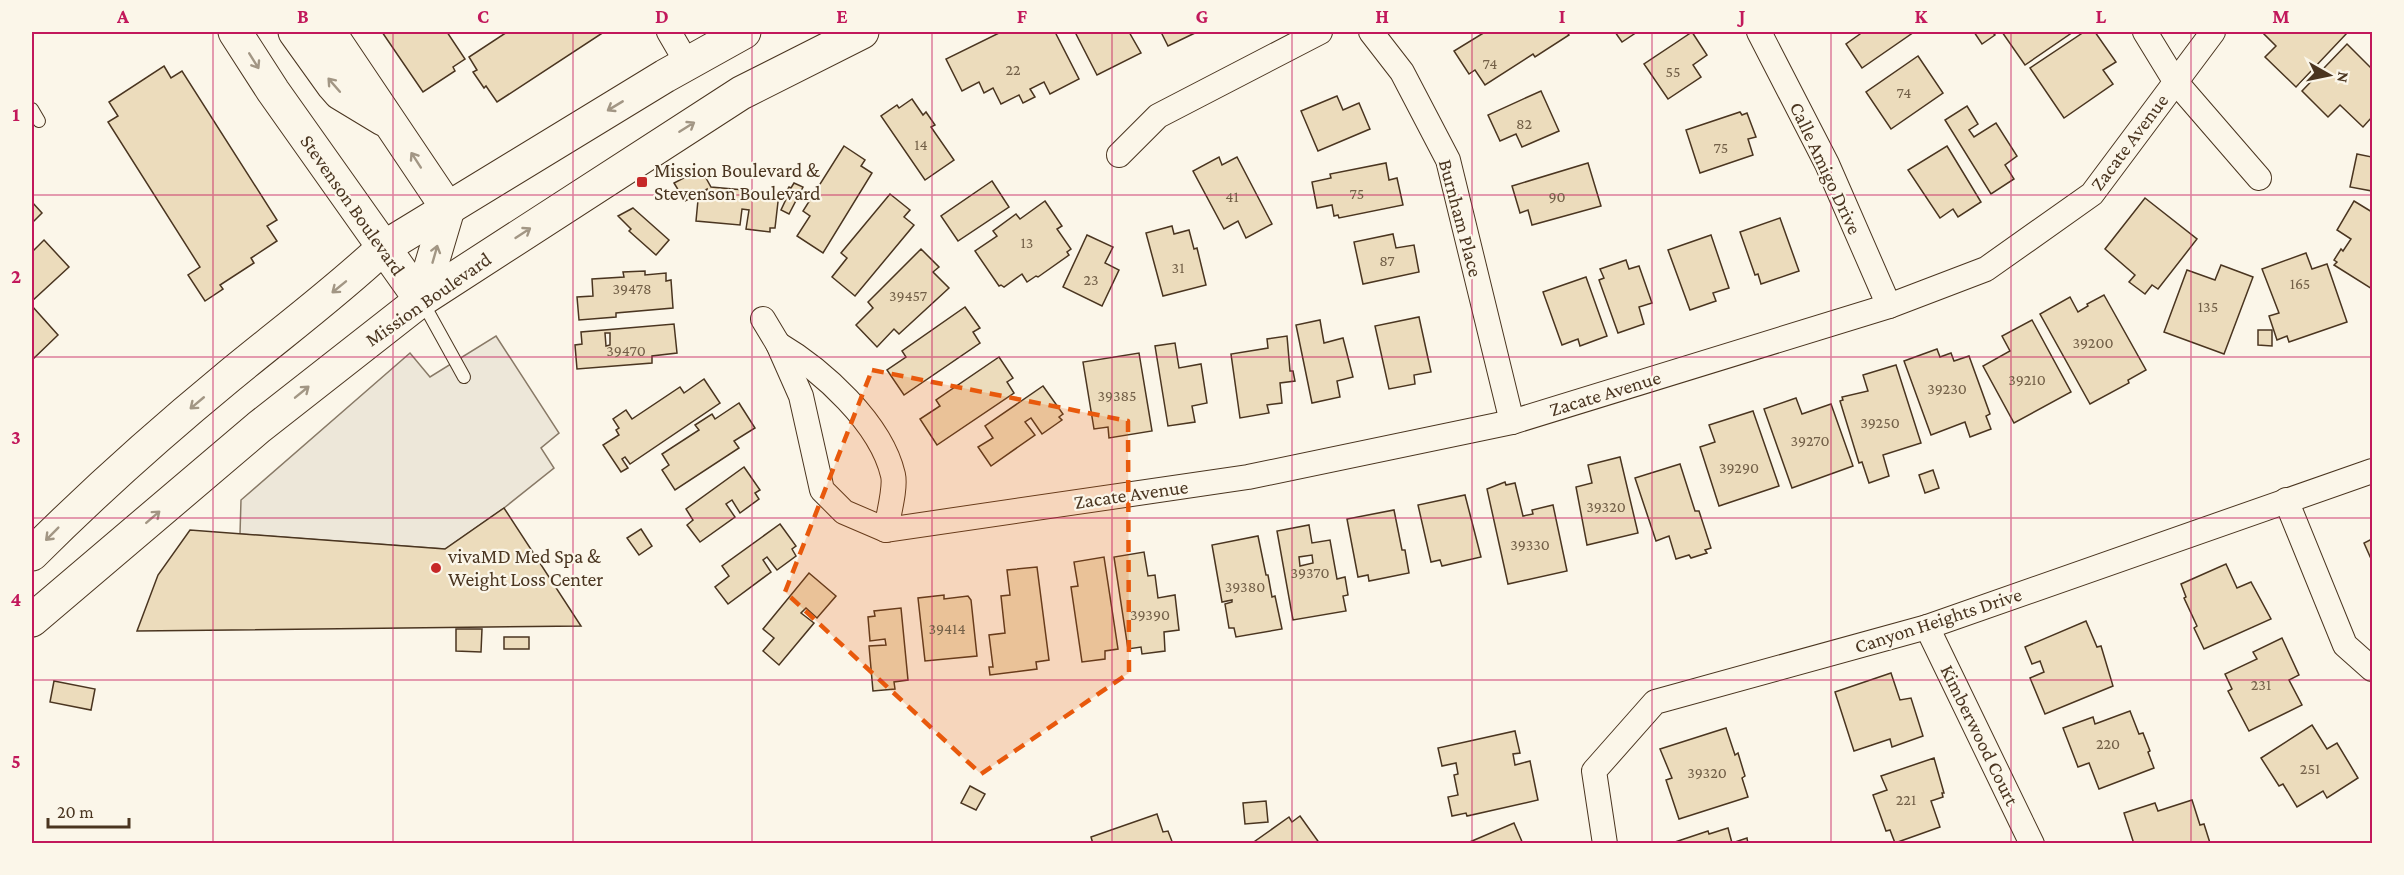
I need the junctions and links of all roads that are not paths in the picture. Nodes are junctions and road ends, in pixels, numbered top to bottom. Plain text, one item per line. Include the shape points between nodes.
1 (235, 32) edge
2 (295, 32) edge
3 (329, 32) edge
4 (669, 32) edge
5 (744, 32) edge
6 (862, 32) edge
7 (1320, 32) edge
8 (1371, 32) edge
9 (1759, 32) edge
10 (2145, 32) edge
11 (2213, 32) edge
12 (687, 63) junction
13 (2175, 81) junction
14 (32, 109) edge
15 (39, 121) dead end
16 (398, 132) junction
17 (1119, 155) dead end
18 (2259, 178) dead end
19 (448, 209) junction
20 (383, 248) junction
21 (422, 300) junction
22 (1889, 306) junction
23 (763, 319) dead end
24 (778, 344) junction
25 (464, 377) dead end
26 (1512, 422) junction
27 (2373, 471) edge
28 (2286, 500) junction
29 (886, 530) junction
30 (32, 554) edge
31 (32, 620) edge
32 (1927, 627) junction
33 (2373, 669) edge
34 (1605, 843) edge
35 (2032, 843) edge

1 -> 20 main road, Stevenson Boulevard
16 -> 2 main road via 377,114 340,93
3 - 16 main road
4 - 12 street
5 - 12 main road
21 -> 6 main road, Mission Boulevard via 741,93
7 - 17 street via 1158,116
8 - 26 street, Burnham Place via 1402,72 1449,160
9 - 22 street, Calle Amigo Drive via 1827,164
10 - 13 street
11 - 13 street, Zacate Avenue
12 -> 19 main road
13 - 18 street
13 - 22 street, Zacate Avenue via 2092,194 1986,269
14 - 15 lane
19 -> 16 main road
19 - 20 main road
21 -> 19 main road, Stevenson Boulevard
20 - 21 main road, Stevenson Boulevard
20 -> 30 main road via 352,278 173,423
21 - 25 lane
31 -> 21 main road, Mission Boulevard via 259,427
22 - 26 street, Zacate Avenue
23 - 24 street
24 - 29 street via 801,396 822,490 844,512
24 - 29 street via 798,355 836,389 864,418 883,448 894,477
26 - 29 street, Zacate Avenue via 1248,477
27 - 28 street, Canyon Heights Drive
28 - 32 street, Canyon Heights Drive
28 - 33 street via 2345,645
32 - 34 street, Canyon Heights Drive via 1655,702 1594,771
32 - 35 street, Kimberwood Court

